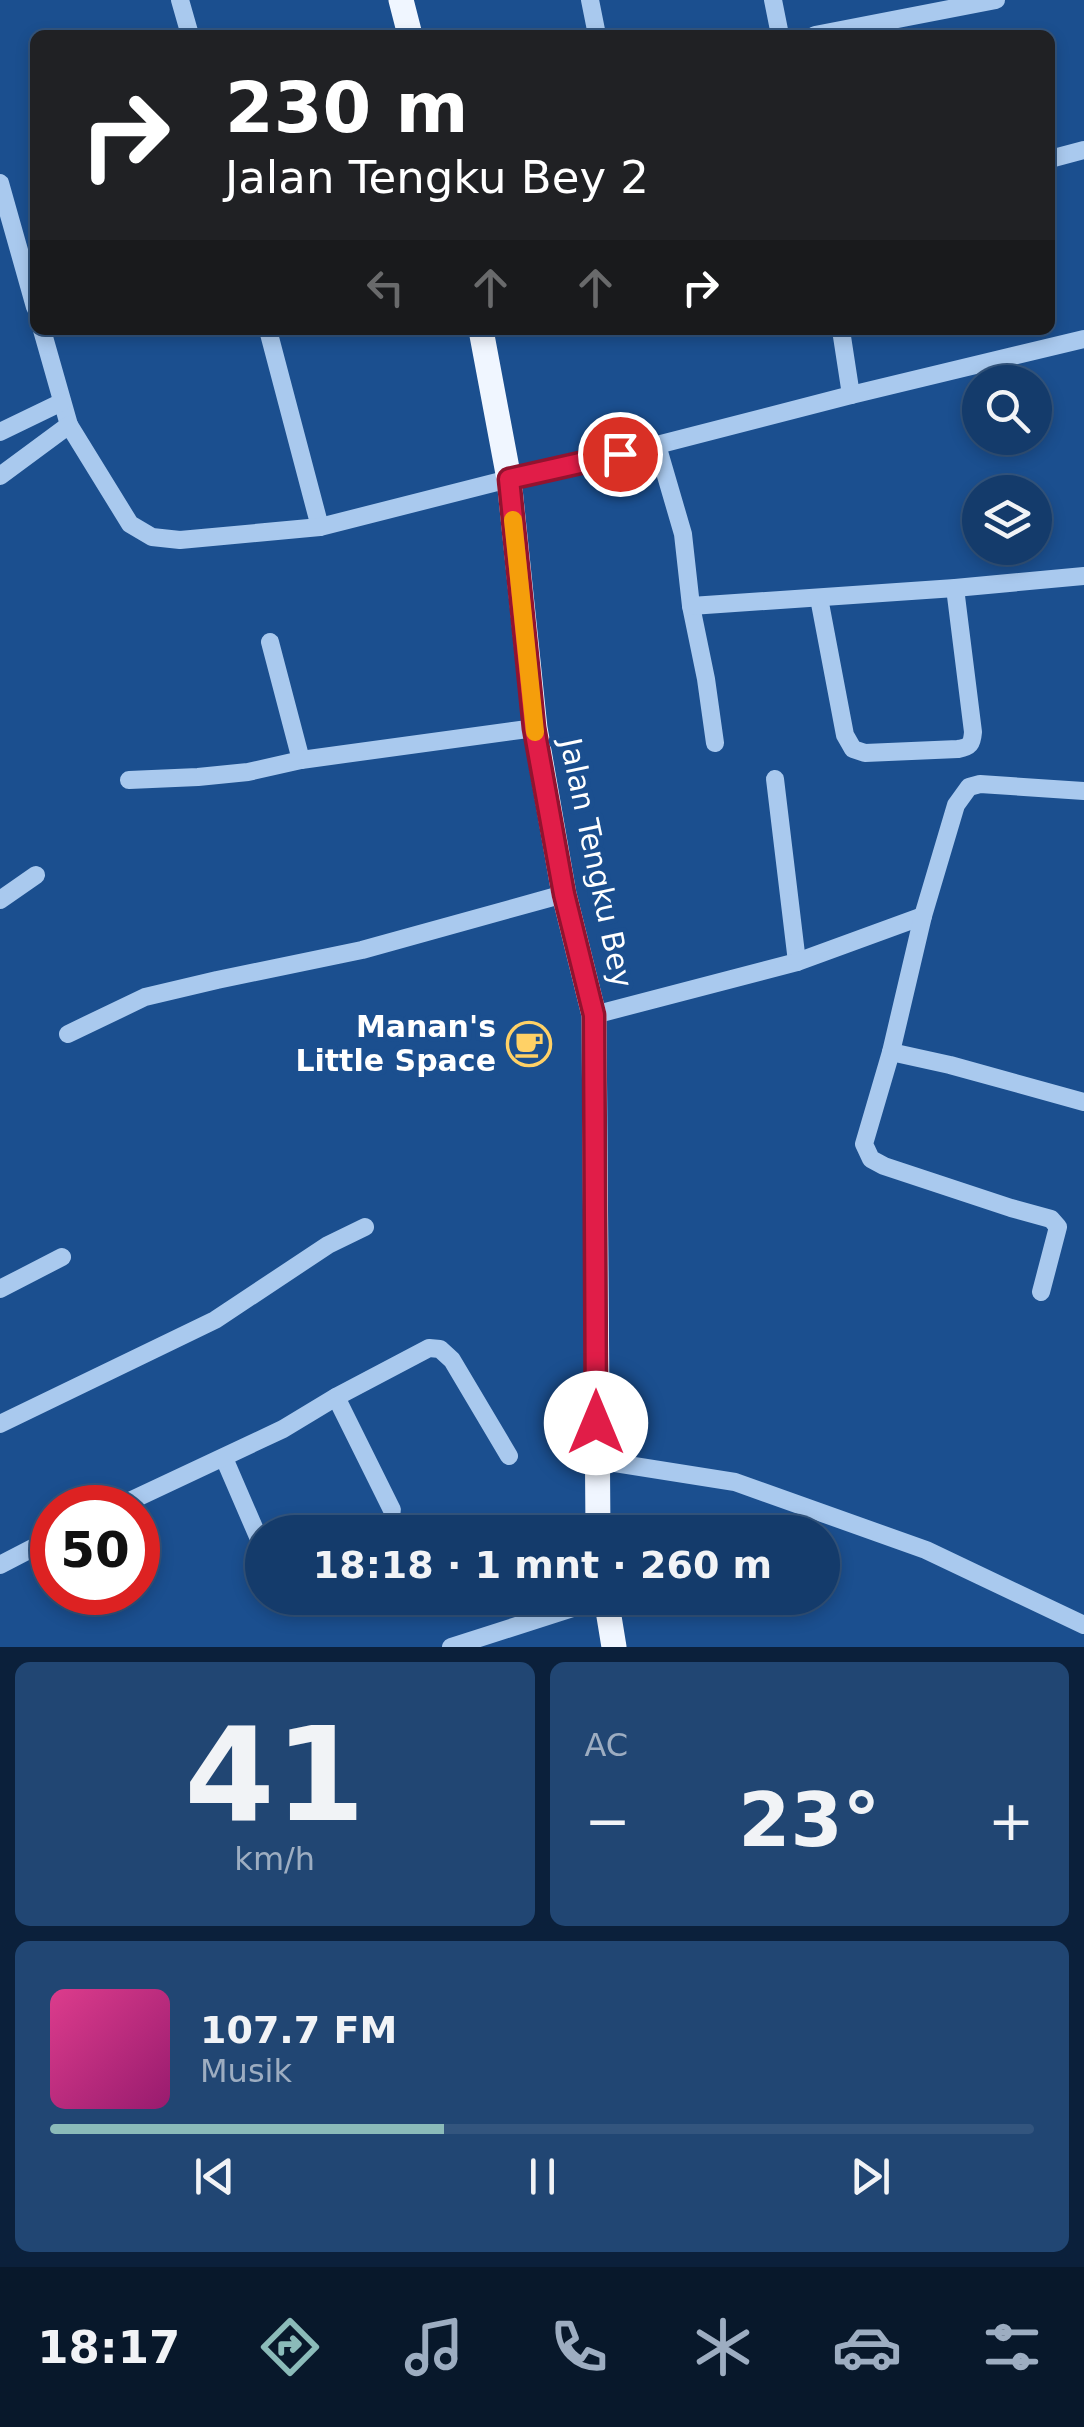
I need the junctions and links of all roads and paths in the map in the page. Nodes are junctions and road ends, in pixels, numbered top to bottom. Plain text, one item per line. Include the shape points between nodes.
1 (180, 0) edge
2 (401, 0) edge
3 (590, 0) edge
4 (773, 0) edge
5 (996, 0) edge
6 (189, 30) edge
7 (409, 30) edge
8 (596, 30) edge
9 (779, 30) edge
10 (841, 30) edge
11 (1084, 150) edge
12 (1055, 158) edge
13 (0, 183) edge
14 (30, 289) edge
15 (43, 335) edge
16 (269, 335) edge
17 (483, 335) edge
18 (842, 335) edge
19 (1084, 339) edge
20 (851, 394) junction
21 (62, 402) junction
22 (68, 425) junction
23 (0, 432) edge
24 (657, 445) junction
25 (0, 476) edge
26 (509, 479) junction
27 (320, 527) junction
28 (1084, 576) edge
29 (956, 588) junction
30 (819, 598) junction
31 (690, 606) junction
32 (270, 642) dead end
33 (534, 728) junction
34 (715, 743) dead end
35 (301, 760) junction
36 (775, 779) dead end
37 (129, 780) dead end
38 (1084, 792) edge
39 (36, 875) dead end
40 (564, 894) junction
41 (0, 900) edge
42 (923, 916) junction
43 (797, 962) junction
44 (594, 1015) junction
45 (68, 1034) dead end
46 (891, 1052) junction
47 (1084, 1102) edge
48 (365, 1226) dead end
49 (62, 1257) dead end
50 (0, 1289) edge
51 (1042, 1292) dead end
52 (336, 1397) junction
53 (0, 1424) edge
54 (508, 1456) dead end
55 (224, 1458) junction
56 (596, 1460) junction
57 (160, 1487) edge
58 (392, 1510) dead end
59 (249, 1515) edge
60 (598, 1515) edge
61 (30, 1549) edge
62 (0, 1565) edge
63 (552, 1615) edge
64 (608, 1615) edge
65 (1084, 1625) edge
66 (451, 1647) edge
67 (614, 1647) edge

1 - 6 street
2 - 7 main road
3 - 8 street
4 - 9 street
5 - 10 street
11 - 12 street
13 - 14 street
15 - 21 street
16 - 27 street
17 - 26 main road, Jalan Tengku Bey
18 - 20 street
19 - 20 street
20 - 24 street
21 - 22 street
21 - 23 street
22 - 25 street
22 - 27 street via 130,524 152,536 180,540
24 - 26 street
24 - 31 street via 683,534
26 - 27 street
26 - 33 main road, Jalan Tengku Bey
28 - 29 street
29 - 30 street
29 - 30 street via 973,732 968,747 958,749 853,749
30 - 31 street
31 - 34 street
32 - 35 street
33 - 35 street
33 - 40 main road, Jalan Tengku Bey
35 - 37 street via 248,772
36 - 43 street
38 - 42 street via 969,788 956,806
39 - 41 street
40 - 44 main road, Jalan Tengku Bey
40 - 45 street via 362,950 145,997
42 - 43 street
42 - 46 street
43 - 44 street
44 - 56 main road, Jalan Tengku Bey
46 - 47 street
46 - 51 street via 864,1144 871,1160 1051,1218 1058,1228
48 - 53 street via 214,1320
49 - 50 street
52 - 54 street via 413,1355 440,1349
52 - 55 street
52 - 58 street
55 - 57 street
55 - 59 street
56 - 60 main road, Jalan Tengku Bey
56 - 65 street via 735,1482 926,1550
61 - 62 street
63 - 66 street
64 - 67 main road

